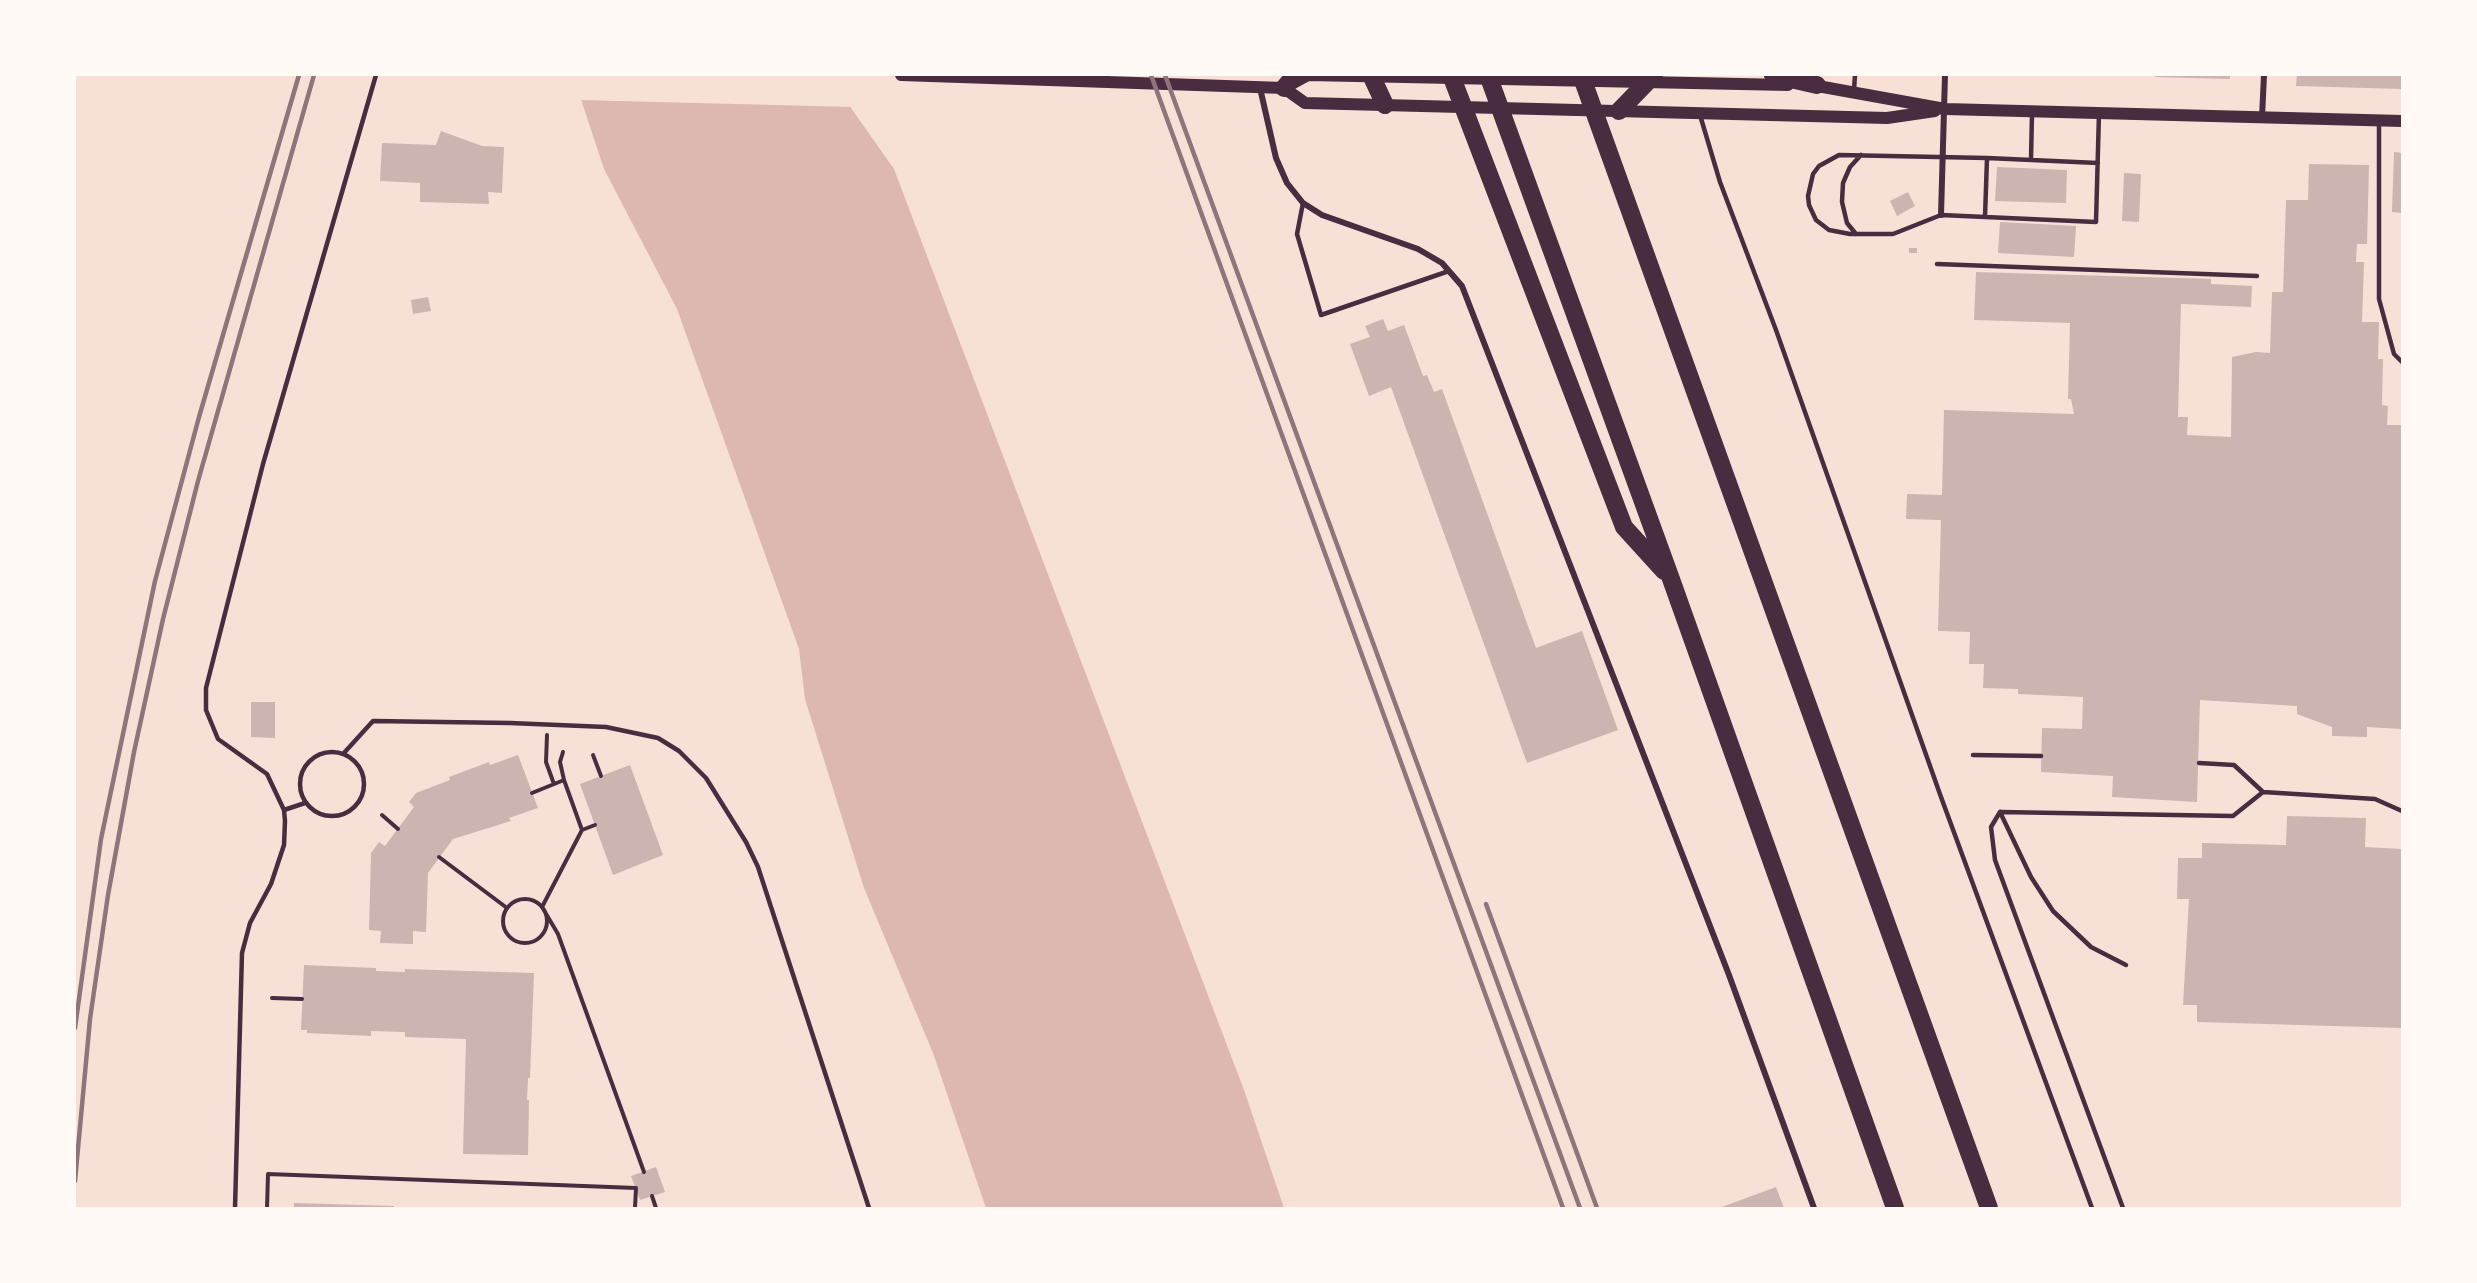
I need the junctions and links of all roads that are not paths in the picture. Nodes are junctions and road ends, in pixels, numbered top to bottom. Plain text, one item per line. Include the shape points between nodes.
1 (376, 75) edge
2 (901, 75) edge
3 (1451, 75) edge
4 (1488, 75) edge
5 (1581, 75) edge
6 (1773, 75) edge
7 (1855, 75) edge
8 (1945, 75) edge
9 (2264, 75) edge
10 (1371, 76) edge
11 (985, 77) edge
12 (1651, 79) edge
13 (1289, 81) edge
14 (1817, 85) junction
15 (1260, 87) junction
16 (1854, 92) junction
17 (1384, 105) junction
18 (1945, 109) junction
19 (1619, 111) junction
20 (2032, 111) junction
21 (1700, 113) junction
22 (2099, 113) junction
23 (2262, 117) junction
24 (2379, 120) junction
25 (2402, 121) edge
26 (1861, 155) junction
27 (1943, 156) junction
28 (1987, 158) junction
29 (2031, 159) junction
30 (2098, 163) junction
31 (1303, 203) junction
32 (1941, 215) junction
33 (1985, 217) junction
34 (1856, 234) junction
35 (1937, 264) dead end
36 (1449, 271) junction
37 (2257, 276) dead end
38 (2402, 363) edge
39 (1671, 579) junction
40 (343, 754) junction
41 (1973, 755) dead end
42 (2041, 756) dead end
43 (2199, 763) dead end
44 (2264, 792) junction
45 (305, 803) junction
46 (284, 810) junction
47 (2402, 811) edge
48 (2000, 812) junction
49 (2126, 965) dead end
50 (235, 1208) edge
51 (869, 1208) edge
52 (1814, 1208) edge
53 (1895, 1208) edge
54 (1989, 1208) edge
55 (2091, 1208) edge
56 (2123, 1208) edge

1 - 46 lane via 263,464 206,688 206,710 218,739 267,774
2 - 11 main road
3 - 39 highway via 1624,527
4 - 39 highway
5 - 54 highway
6 - 14 highway
7 - 16 lane
8 - 18 street
9 - 23 street
10 - 12 main road
10 - 13 main road via 1308,75
10 - 17 highway
11 - 15 main road
12 - 14 main road
12 - 19 highway
13 - 15 main road
13 - 17 main road via 1305,103
14 - 16 main road
15 - 31 street via 1276,158 1287,183
16 - 18 main road
17 - 19 main road
18 - 20 main road
18 - 21 main road via 1887,118
18 - 27 street
19 - 21 main road
20 - 22 main road
20 - 29 lane
21 - 55 lane via 1720,182
22 - 23 main road
22 - 30 lane
23 - 24 main road
24 - 25 main road
24 - 38 lane via 2379,299 2394,354
26 - 27 lane
26 - 34 lane via 1843,183 1847,223
26 - 34 lane via 1839,155 1819,166 1808,196 1812,213 1822,225 1829,230
27 - 28 lane
27 - 32 street
28 - 29 lane
28 - 33 lane
29 - 30 lane
30 - 33 lane via 2096,222
31 - 36 street via 1322,214 1418,249
31 - 36 lane via 1297,234 1322,315
32 - 33 lane
32 - 34 lane via 1893,234
35 - 37 lane
36 - 52 street via 1462,286 1729,975
39 - 53 highway
40 - 45 lane via 323,754 306,765 300,785
40 - 45 lane via 352,760 363,778 360,799 354,808 345,814 324,815
40 - 51 lane via 373,721 606,728 658,738 679,751 706,778 758,867
41 - 42 lane
43 - 44 lane via 2234,765
44 - 47 lane via 2375,799
44 - 48 lane via 2233,816
45 - 46 lane
46 - 50 lane via 284,846 271,884 250,923 242,953
48 - 49 lane via 2031,878 2053,911 2091,947
48 - 56 lane via 1991,827 1995,860

